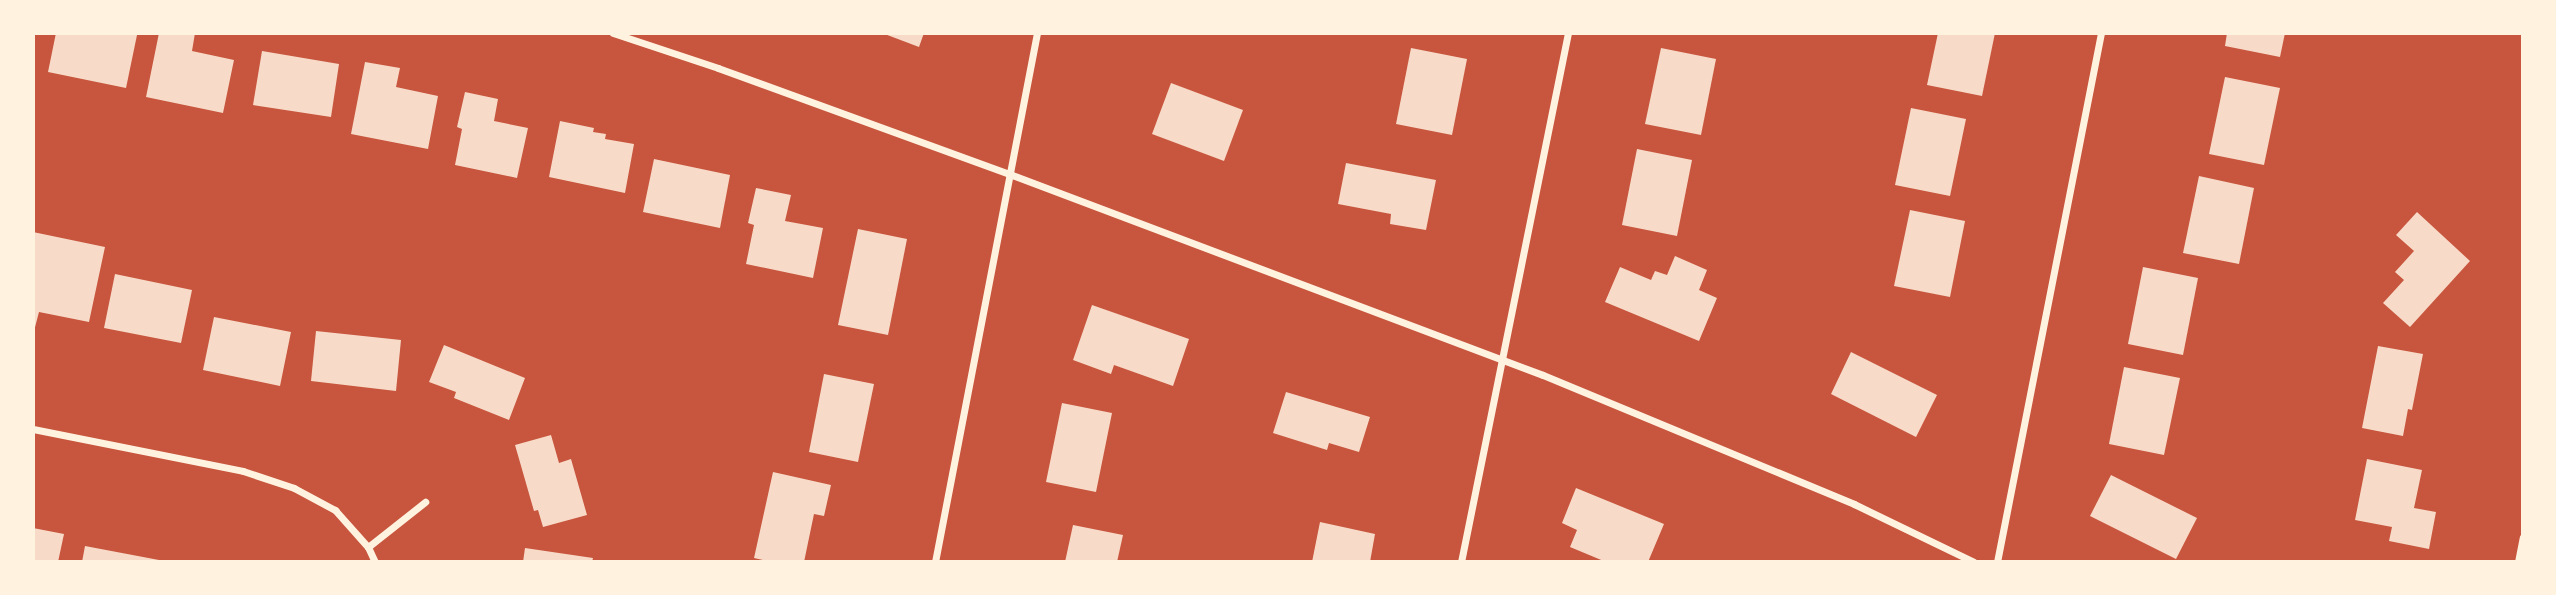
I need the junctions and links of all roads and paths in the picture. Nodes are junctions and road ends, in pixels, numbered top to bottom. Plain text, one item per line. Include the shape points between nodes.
1 (613, 33) edge
2 (1037, 33) edge
3 (1568, 33) edge
4 (2101, 33) edge
5 (1012, 175) junction
6 (1502, 359) junction
7 (33, 429) edge
8 (425, 502) dead end
9 (2523, 537) edge
10 (368, 547) junction
11 (375, 562) edge
12 (935, 562) edge
13 (1461, 562) edge
14 (1974, 562) edge
15 (1997, 562) edge
16 (2518, 562) edge

1 - 5 street
2 - 5 street
3 - 6 street
4 - 15 street
5 - 6 street
5 - 12 street
6 - 13 street
6 - 14 street via 1854,504
7 - 10 street via 243,471 294,488 335,510
8 - 10 street
9 - 16 street
10 - 11 street

